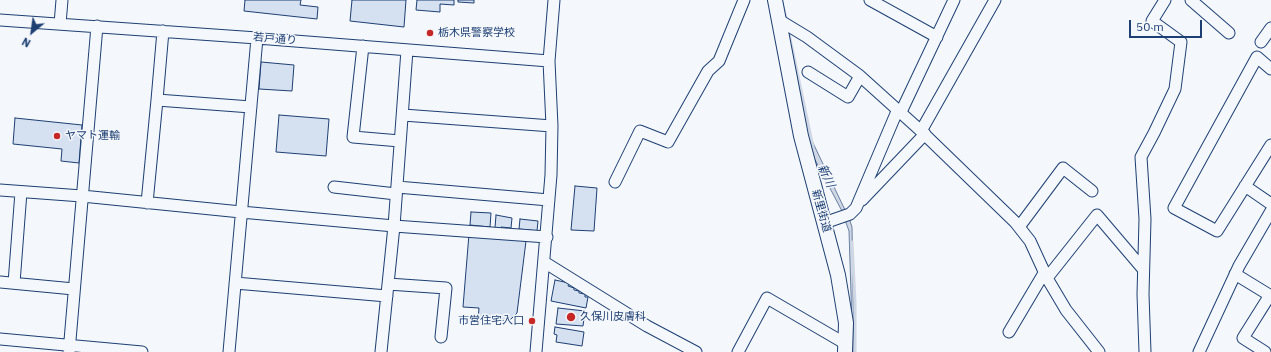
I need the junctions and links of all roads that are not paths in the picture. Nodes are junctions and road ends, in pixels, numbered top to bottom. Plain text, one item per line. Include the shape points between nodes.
1 (62, 0) edge
2 (554, 0) edge
3 (744, 0) edge
4 (775, 0) edge
5 (870, 0) edge
6 (954, 0) edge
7 (995, 0) edge
8 (1165, 0) edge
9 (1191, 0) edge
10 (0, 20) edge
11 (784, 23) junction
12 (60, 24) junction
13 (97, 26) junction
14 (1271, 28) edge
15 (163, 31) junction
16 (1229, 33) dead end
17 (937, 37) junction
18 (257, 38) junction
19 (1261, 42) dead end
20 (363, 46) junction
21 (407, 50) junction
22 (549, 61) junction
23 (1271, 69) edge
24 (808, 72) dead end
25 (860, 76) junction
26 (157, 100) junction
27 (251, 107) junction
28 (899, 111) junction
29 (403, 114) junction
30 (552, 126) junction
31 (923, 133) junction
32 (400, 141) junction
33 (1271, 145) edge
34 (615, 182) dead end
35 (1245, 186) junction
36 (334, 187) dead end
37 (0, 190) edge
38 (396, 191) junction
39 (1092, 191) dead end
40 (21, 192) junction
41 (82, 196) junction
42 (549, 200) junction
43 (146, 203) junction
44 (1271, 204) edge
45 (1271, 211) edge
46 (241, 212) junction
47 (849, 213) junction
48 (824, 223) junction
49 (394, 226) junction
50 (1019, 227) junction
51 (1267, 227) edge
52 (546, 237) junction
53 (544, 262) junction
54 (1143, 269) junction
55 (1235, 274) junction
56 (1046, 276) junction
57 (0, 282) edge
58 (235, 282) junction
59 (14, 283) junction
60 (388, 284) junction
61 (74, 289) junction
62 (387, 296) junction
63 (1270, 296) edge
64 (1009, 332) dead end
65 (442, 337) dead end
66 (0, 339) edge
67 (69, 348) edge
68 (846, 348) edge
69 (1096, 351) edge
70 (142, 352) edge
71 (229, 352) edge
72 (381, 352) edge
73 (536, 352) edge
74 (696, 352) edge
75 (738, 352) edge
76 (1145, 352) edge
77 (1199, 352) edge
78 (1265, 352) edge

1 - 12 street
2 - 22 street
3 - 34 street via 719,61 708,71 668,142 640,131
4 - 11 main road, 新里街道
5 - 17 street
6 - 17 street
7 - 31 street
8 - 54 street via 1152,21 1181,42 1175,89 1141,157 1145,219
9 - 16 street
10 - 12 street, 若戸通り
11 - 25 street
11 - 48 main road, 新里街道 via 801,136
12 - 13 street, 若戸通り
13 - 15 street, 若戸通り
13 - 41 street
14 - 19 street
15 - 18 street, 若戸通り
15 - 26 street
17 - 28 street
18 - 20 street, 若戸通り
18 - 27 street
20 - 21 street, 若戸通り
20 - 32 street via 353,137
21 - 22 street, 若戸通り
21 - 29 street
22 - 30 street
23 - 35 street via 1257,57 1174,208 1216,232
24 - 25 street via 848,97
25 - 28 street
26 - 27 street
26 - 43 street
27 - 46 street
28 - 31 street
28 - 47 street
29 - 30 street
29 - 32 street
30 - 42 street
31 - 47 street
31 - 50 street
32 - 38 street
33 - 35 street
35 - 44 street
36 - 38 street
37 - 40 street
38 - 42 street
38 - 49 street
39 - 50 street via 1063,168
40 - 41 street
40 - 59 street
41 - 43 street
41 - 61 street
42 - 52 street
43 - 46 street
45 - 51 street
46 - 49 street
46 - 58 street
47 - 48 street
48 - 68 main road, 新里街道 via 843,299
49 - 52 street
49 - 60 street
50 - 56 street via 1030,241
51 - 55 street
52 - 53 street
53 - 73 street
53 - 74 street via 647,326
54 - 56 street via 1097,216
54 - 76 street
55 - 63 street
55 - 77 street
56 - 64 street
56 - 69 street via 1066,310
57 - 59 street
58 - 62 street
58 - 71 street
59 - 61 street
60 - 62 street
60 - 65 street via 446,288
61 - 67 street
62 - 72 street
63 - 78 street via 1243,338
66 - 67 street
67 - 70 street
68 - 75 street via 767,298

